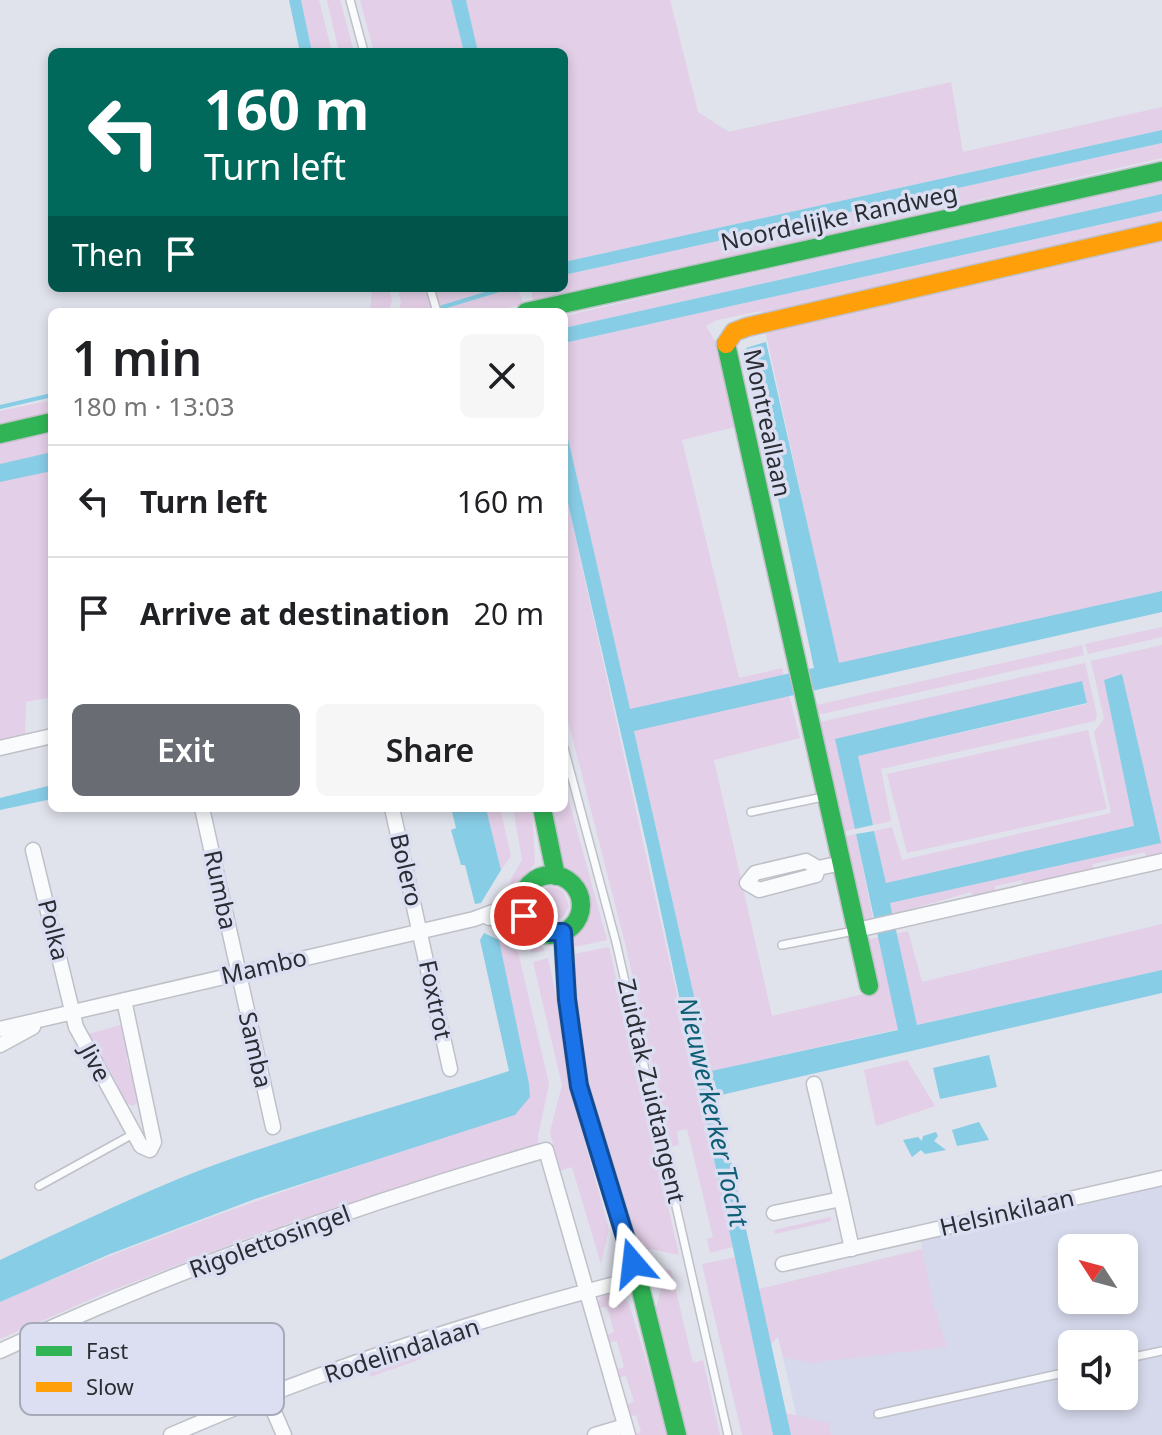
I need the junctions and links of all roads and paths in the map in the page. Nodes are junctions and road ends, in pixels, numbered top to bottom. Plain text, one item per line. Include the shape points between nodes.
1 (350, 0) edge
2 (363, 48) edge
3 (1162, 171) edge
4 (1162, 231) edge
5 (543, 308) edge
6 (48, 423) edge
7 (0, 434) edge
8 (48, 737) edge
9 (0, 748) edge
10 (568, 763) edge
11 (826, 796) junction
12 (203, 812) edge
13 (393, 812) edge
14 (542, 812) edge
15 (751, 812) dead end
16 (33, 850) dead end
17 (1162, 861) edge
18 (842, 863) junction
19 (818, 868) dead end
20 (548, 877) junction
21 (523, 909) junction
22 (864, 929) junction
23 (420, 932) junction
24 (555, 933) junction
25 (782, 945) dead end
26 (238, 973) junction
27 (869, 986) dead end
28 (124, 1000) junction
29 (72, 1011) junction
30 (47, 1019) junction
31 (0, 1029) edge
32 (0, 1045) edge
33 (450, 1069) dead end
34 (814, 1084) dead end
35 (145, 1105) junction
36 (123, 1112) junction
37 (273, 1127) dead end
38 (135, 1133) junction
39 (1162, 1178) edge
40 (39, 1186) dead end
41 (841, 1199) junction
42 (774, 1213) dead end
43 (852, 1249) junction
44 (783, 1264) dead end
45 (632, 1279) junction
46 (588, 1291) junction
47 (67, 1323) edge
48 (20, 1343) edge
49 (0, 1351) edge
50 (1162, 1351) edge
51 (1138, 1356) edge
52 (1058, 1374) edge
53 (284, 1390) edge
54 (878, 1414) dead end
55 (220, 1415) edge
56 (275, 1415) edge
57 (627, 1431) edge
58 (174, 1434) edge
59 (284, 1435) edge
60 (595, 1435) edge
61 (677, 1435) edge
62 (728, 1435) edge

1 - 2 lane
3 - 5 main road, Noordelijke Randweg
4 - 11 main road, Montreallaan via 731,334 725,350
6 - 7 main road
8 - 9 street
10 - 62 lane, Zuidtak Zuidtangent via 616,942
11 - 15 lane
11 - 18 main road, Montreallaan
12 - 26 street, Rumba
13 - 23 street, Bolero
14 - 20 main road
16 - 29 street, Polka
17 - 22 street
18 - 19 street
18 - 22 main road, Montreallaan
20 - 21 main road via 528,887
20 - 24 main road via 576,888 581,906 577,920
21 - 23 street, Mambo
21 - 24 main road via 533,928
22 - 25 lane
22 - 27 main road, Montreallaan
23 - 26 street, Mambo
23 - 33 street, Foxtrot
24 - 45 main road via 558,983 567,999 579,1086
26 - 28 street, Mambo
26 - 37 street, Samba
28 - 29 street, Mambo
28 - 35 street, Jive
29 - 30 street, Mambo
29 - 36 street, Jive
30 - 31 street, Mambo
30 - 32 street, Mambo
34 - 41 street
35 - 36 street
35 - 38 street, Jive via 154,1142 150,1150 141,1146
36 - 38 street, Jive
38 - 40 lane
39 - 43 street, Helsinkilaan
41 - 42 street
41 - 43 street
43 - 44 street, Helsinkilaan
45 - 46 street, Rodelindalaan
45 - 61 main road
46 - 47 street, Rigolettosingel via 546,1150 357,1209
46 - 53 street, Rodelindalaan
46 - 57 street
48 - 49 street, Rigolettosingel
50 - 51 lane
52 - 54 lane
55 - 58 street, Rodelindalaan
56 - 59 street
57 - 60 street

